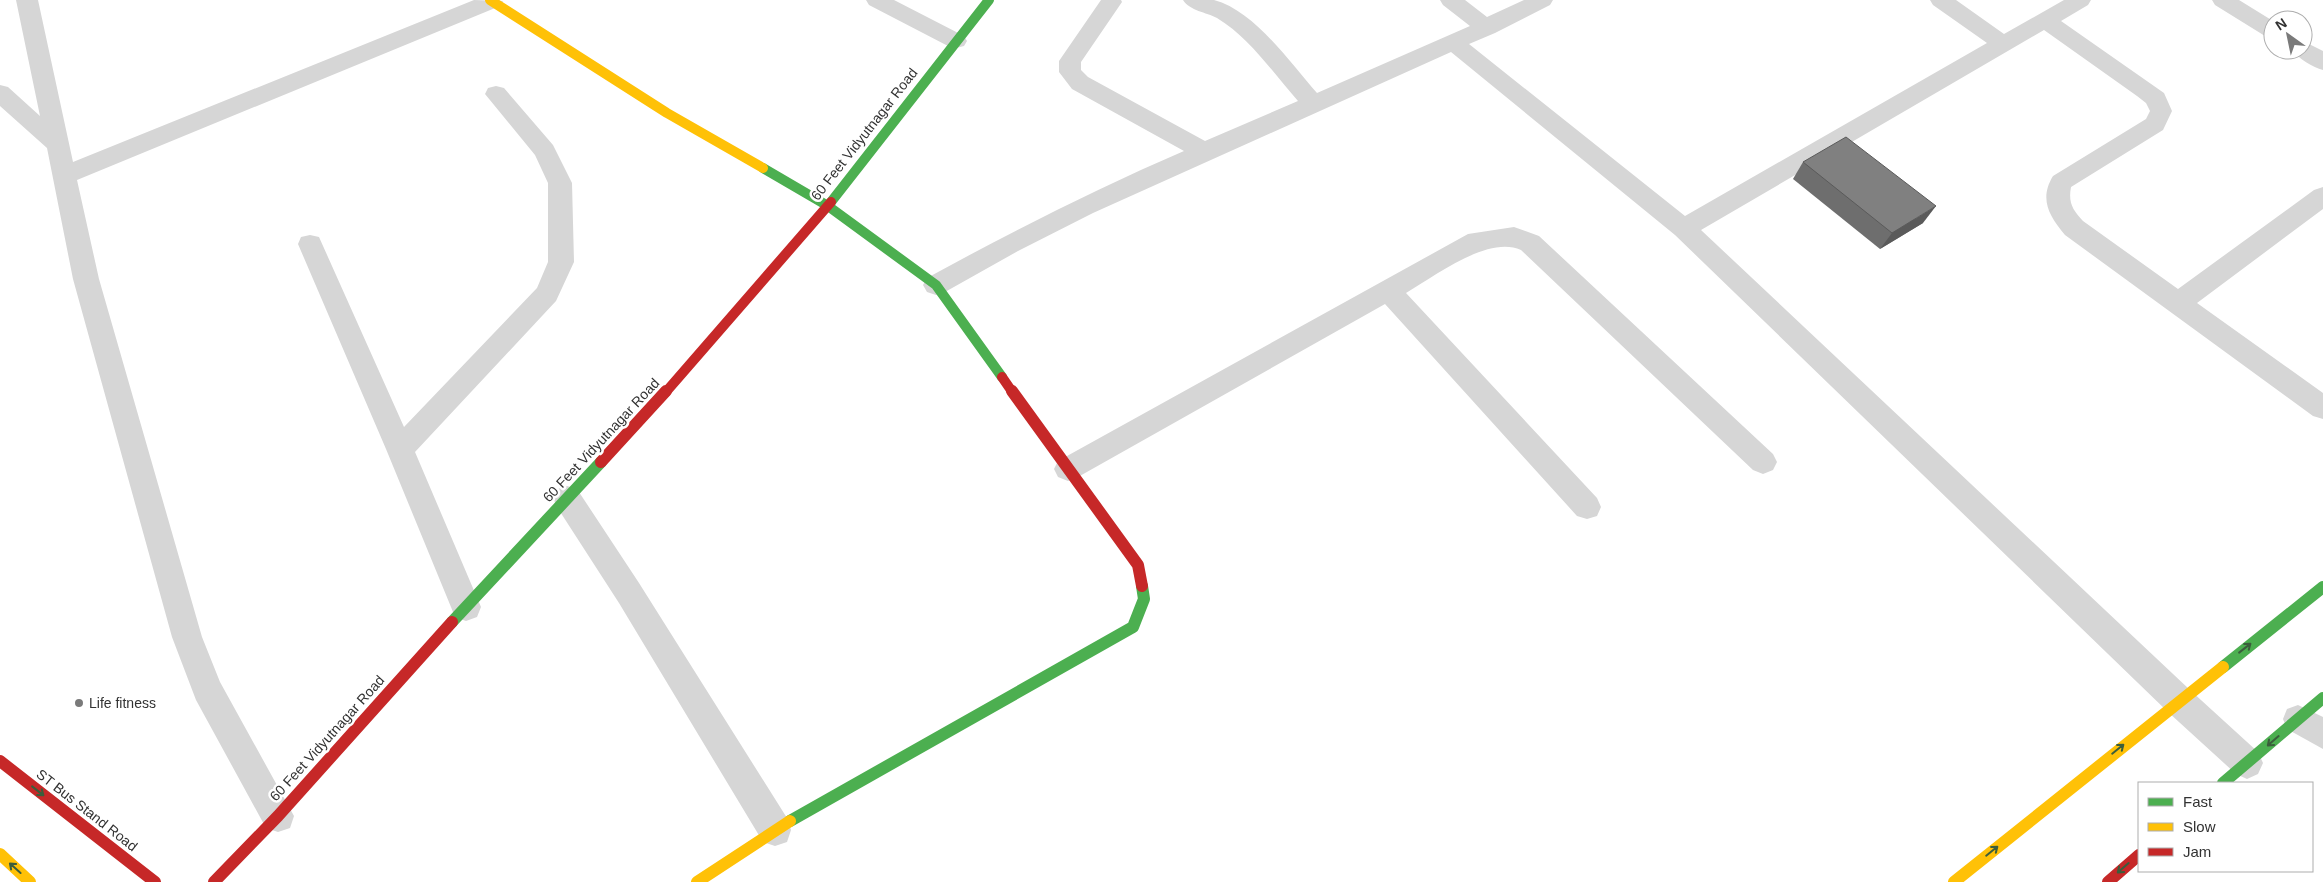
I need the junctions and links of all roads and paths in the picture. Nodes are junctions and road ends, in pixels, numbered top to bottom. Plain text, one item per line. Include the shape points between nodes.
1 (27, 0) edge
2 (877, 0) edge
3 (989, 0) edge
4 (1194, 0) edge
5 (1451, 0) edge
6 (1542, 0) edge
7 (1941, 0) edge
8 (2080, 0) edge
9 (2223, 0) edge
10 (491, 1) edge
11 (1111, 2) dead end
12 (2045, 20) junction
13 (2263, 25) edge
14 (1487, 28) junction
15 (956, 41) junction
16 (1454, 43) junction
17 (2002, 43) junction
18 (0, 93) edge
19 (496, 94) dead end
20 (1313, 103) junction
21 (58, 145) junction
22 (1204, 151) junction
23 (64, 175) junction
24 (2323, 196) edge
25 (828, 206) junction
26 (1684, 228) junction
27 (310, 244) dead end
28 (936, 286) junction
29 (1388, 290) junction
30 (2178, 303) junction
31 (2323, 408) edge
32 (400, 449) junction
33 (1763, 462) dead end
34 (1068, 470) junction
35 (567, 498) junction
36 (1587, 507) dead end
37 (2323, 587) edge
38 (466, 607) junction
39 (2323, 698) edge
40 (2179, 700) junction
41 (2298, 719) junction
42 (2323, 734) edge
43 (0, 761) edge
44 (2247, 763) junction
45 (2224, 782) edge
46 (278, 816) junction
47 (775, 830) junction
48 (0, 854) edge
49 (2138, 856) edge
50 (30, 882) edge
51 (156, 882) edge
52 (214, 882) edge
53 (697, 882) edge
54 (1954, 882) edge
55 (2108, 882) edge

1 - 21 street
2 - 15 street
3 - 15 street, 60 Feet Vidyutnagar Road
4 - 20 street via 1238,21
5 - 14 street
6 - 14 street
7 - 17 street
8 - 12 street
9 - 13 street
10 - 23 street
10 - 25 street via 667,113
11 - 22 street via 1070,61 1070,72 1080,83
12 - 17 street
12 - 30 street via 2145,90 2156,99 2160,111 2154,124 2061,182 2057,206 2074,228
14 - 16 street
15 - 25 street, 60 Feet Vidyutnagar Road
16 - 20 street
16 - 26 street
17 - 26 street
18 - 21 street
19 - 32 street via 545,151 554,167 560,183 561,262 547,294
20 - 22 street
21 - 23 street
22 - 28 street via 984,257
23 - 46 street via 86,279 187,637 207,690
24 - 30 street
25 - 28 street
25 - 35 street, 60 Feet Vidyutnagar Road via 700,355
26 - 40 street
27 - 32 street
28 - 34 street
29 - 33 street via 1477,241 1514,236 1530,243
29 - 34 street
29 - 36 street
30 - 31 street
32 - 38 street
34 - 47 street via 1138,565 1144,599 1133,627
35 - 38 street, 60 Feet Vidyutnagar Road
35 - 47 street
40 -> 37 street
38 - 46 street, 60 Feet Vidyutnagar Road
39 - 41 street
40 - 44 street
54 -> 40 street
41 - 42 lane
41 -> 44 street
43 -> 51 street, ST Bus Stand Road
44 - 45 street
46 - 52 street, 60 Feet Vidyutnagar Road
47 - 53 street
50 -> 48 street
49 -> 55 street

